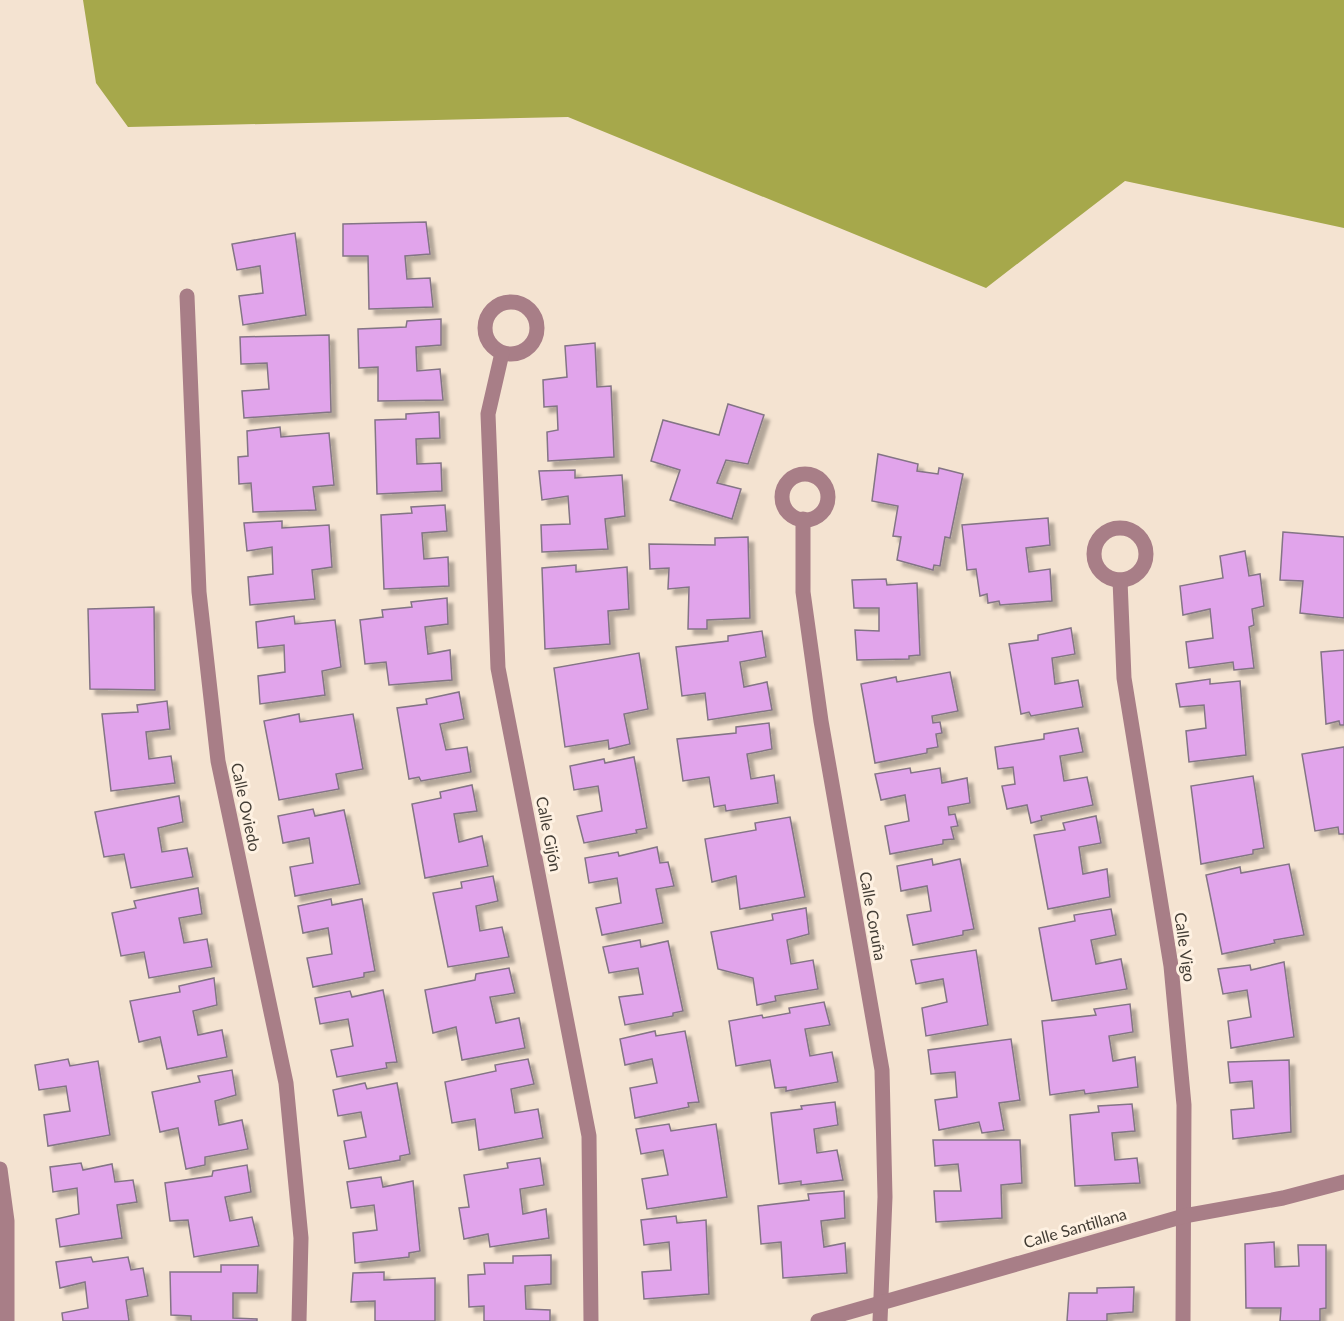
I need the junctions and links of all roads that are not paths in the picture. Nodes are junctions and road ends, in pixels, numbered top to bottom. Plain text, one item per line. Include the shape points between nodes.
1 (187, 296) dead end
2 (502, 353) dead end
3 (803, 519) dead end
4 (1119, 580) dead end
5 (0, 1169) edge
6 (1344, 1182) edge
7 (1184, 1216) junction
8 (880, 1303) junction
9 (7, 1321) edge
10 (299, 1321) edge
11 (591, 1321) edge
12 (818, 1321) edge
13 (880, 1321) edge
14 (1183, 1321) edge

1 - 10 street, Calle Oviedo via 201,615 218,761 286,1083 301,1238
2 - 11 street, Calle Gijón via 488,414 498,668 589,1136
3 - 8 street, Calle Coruña via 803,592 821,721 882,1070 885,1197
4 - 7 street, Calle Vigo via 1124,678 1171,966 1184,1105
5 - 9 street via 7,1221
6 - 7 street, Calle Santillana
7 - 8 street, Calle Santillana
7 - 14 street, Calle Vigo
8 - 12 street, Calle Santillana
8 - 13 street, Calle Coruña

